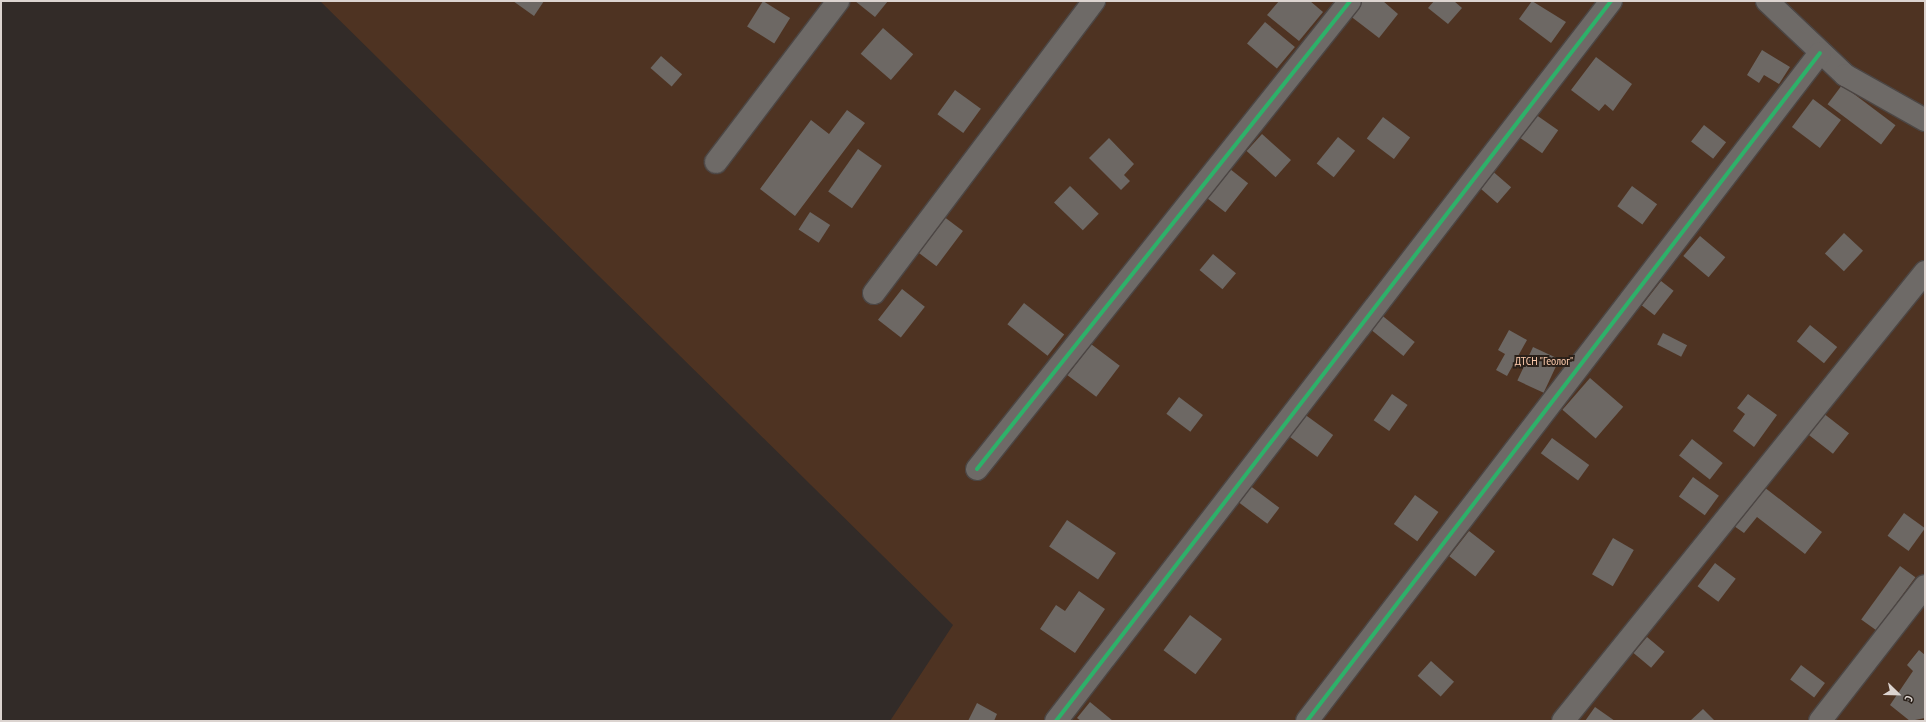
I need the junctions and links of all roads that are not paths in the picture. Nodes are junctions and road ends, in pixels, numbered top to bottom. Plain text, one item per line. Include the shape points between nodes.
1 (838, 1) edge
2 (1094, 1) edge
3 (1350, 1) edge
4 (1611, 1) edge
5 (1767, 1) edge
6 (1820, 53) junction
7 (1925, 120) edge
8 (716, 162) dead end
9 (1925, 272) edge
10 (874, 292) dead end
11 (977, 469) dead end
12 (1925, 586) edge
13 (1056, 721) edge
14 (1307, 721) edge
15 (1563, 721) edge
16 (1820, 721) edge

1 - 8 street
2 - 10 street
3 - 11 street
4 - 13 street
5 - 6 street
6 - 7 street via 1844,75
6 - 14 street
9 - 15 street
12 - 16 street

